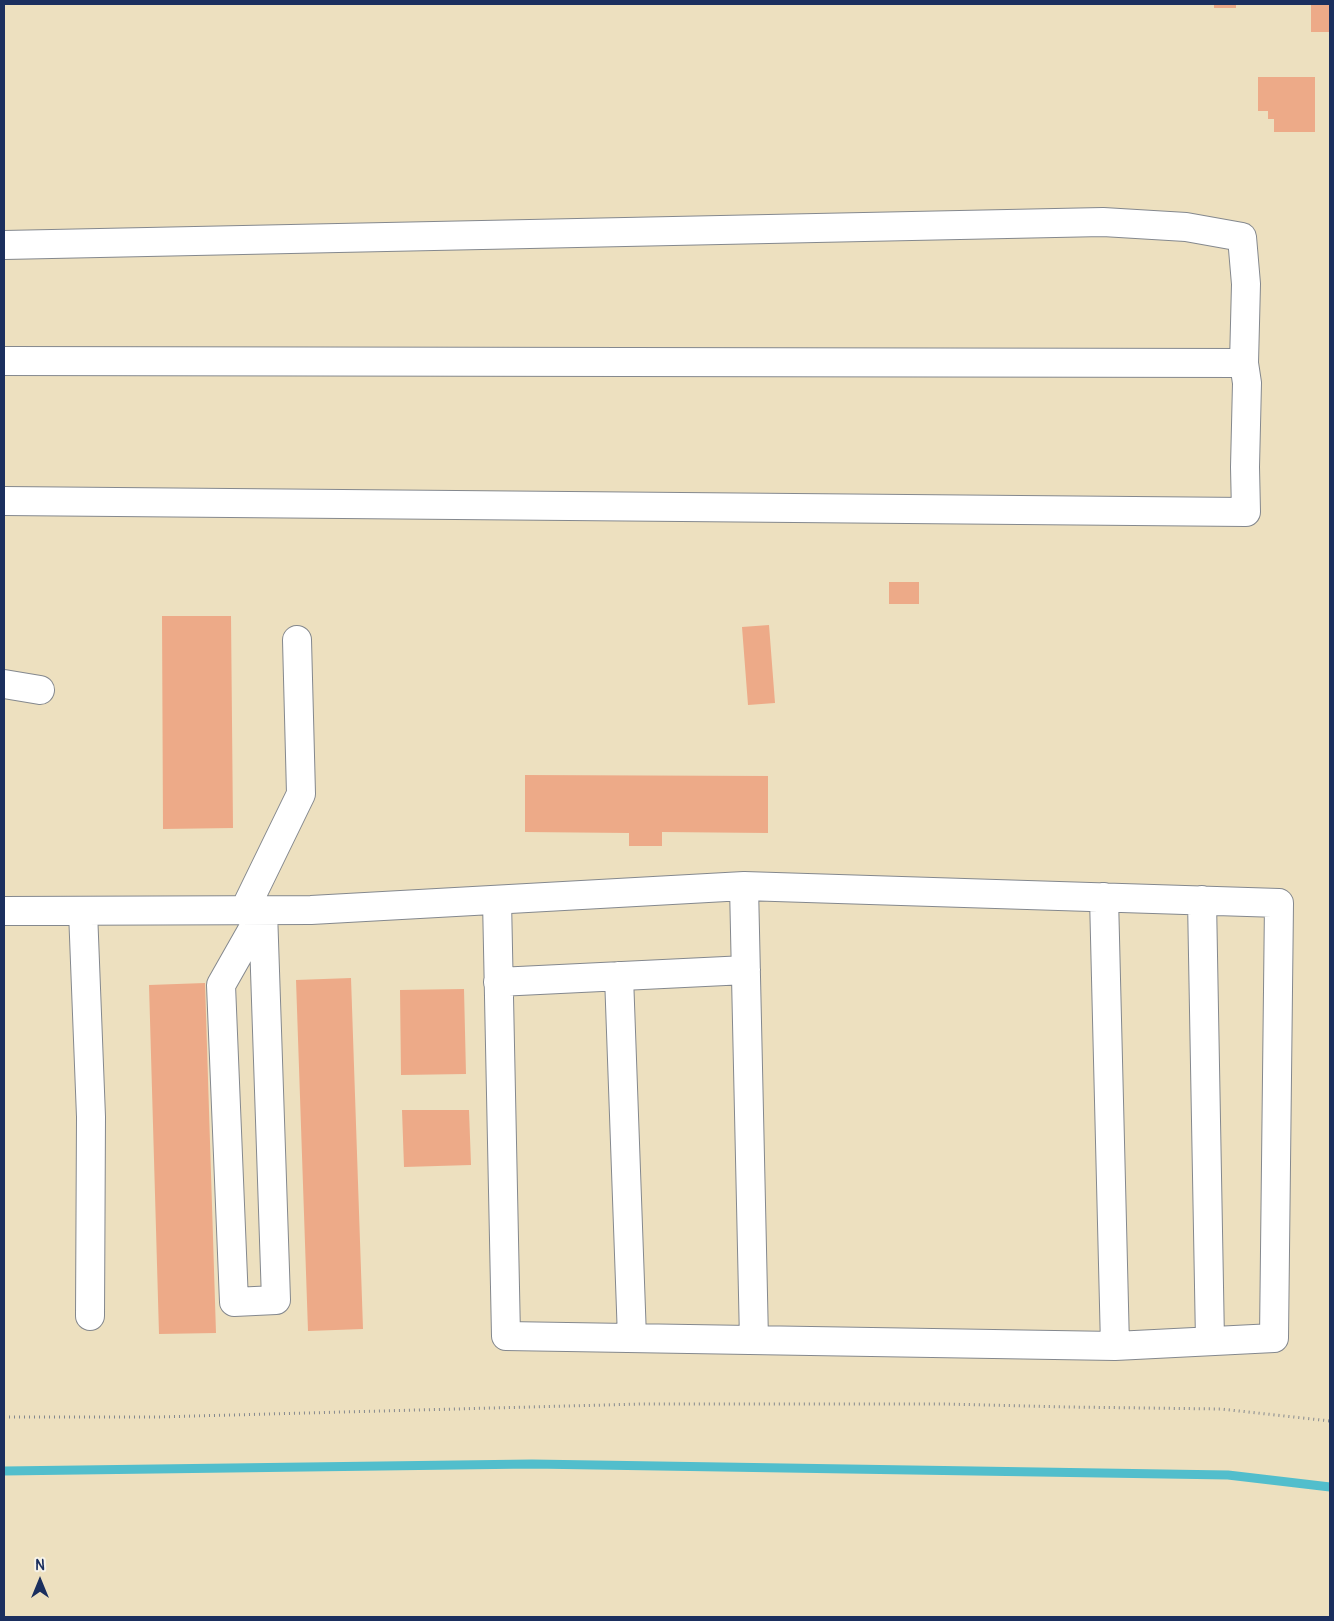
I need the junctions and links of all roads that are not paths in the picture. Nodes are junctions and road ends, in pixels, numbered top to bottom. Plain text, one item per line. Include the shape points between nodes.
1 (4, 245) edge
2 (4, 361) edge
3 (1244, 363) junction
4 (4, 501) edge
5 (297, 640) dead end
6 (4, 684) edge
7 (40, 690) dead end
8 (744, 886) junction
9 (1104, 897) junction
10 (497, 900) junction
11 (1202, 900) junction
12 (254, 910) junction
13 (4, 911) edge
14 (83, 911) junction
15 (746, 970) junction
16 (619, 976) junction
17 (498, 982) junction
18 (90, 1316) dead end
19 (632, 1338) junction
20 (754, 1340) junction
21 (1210, 1342) junction
22 (1115, 1346) junction

1 - 3 lane via 1103,222 1186,227 1242,236 1246,284
2 - 3 lane
3 - 4 lane via 1247,383 1246,512
5 - 12 lane via 301,794
6 - 7 lane
8 - 9 lane
8 - 10 lane
8 - 15 lane
9 - 11 lane
9 - 22 lane
10 - 12 lane
10 - 17 lane
11 - 21 lane
11 - 21 lane via 1279,903 1274,1338
12 - 12 lane via 276,1300 234,1302 221,985
12 - 14 lane
13 - 14 lane
14 - 18 lane via 91,1117
15 - 16 lane
15 - 20 lane
16 - 17 lane
16 - 19 lane
17 - 19 lane via 506,1336
19 - 20 lane
20 - 22 lane
21 - 22 lane

